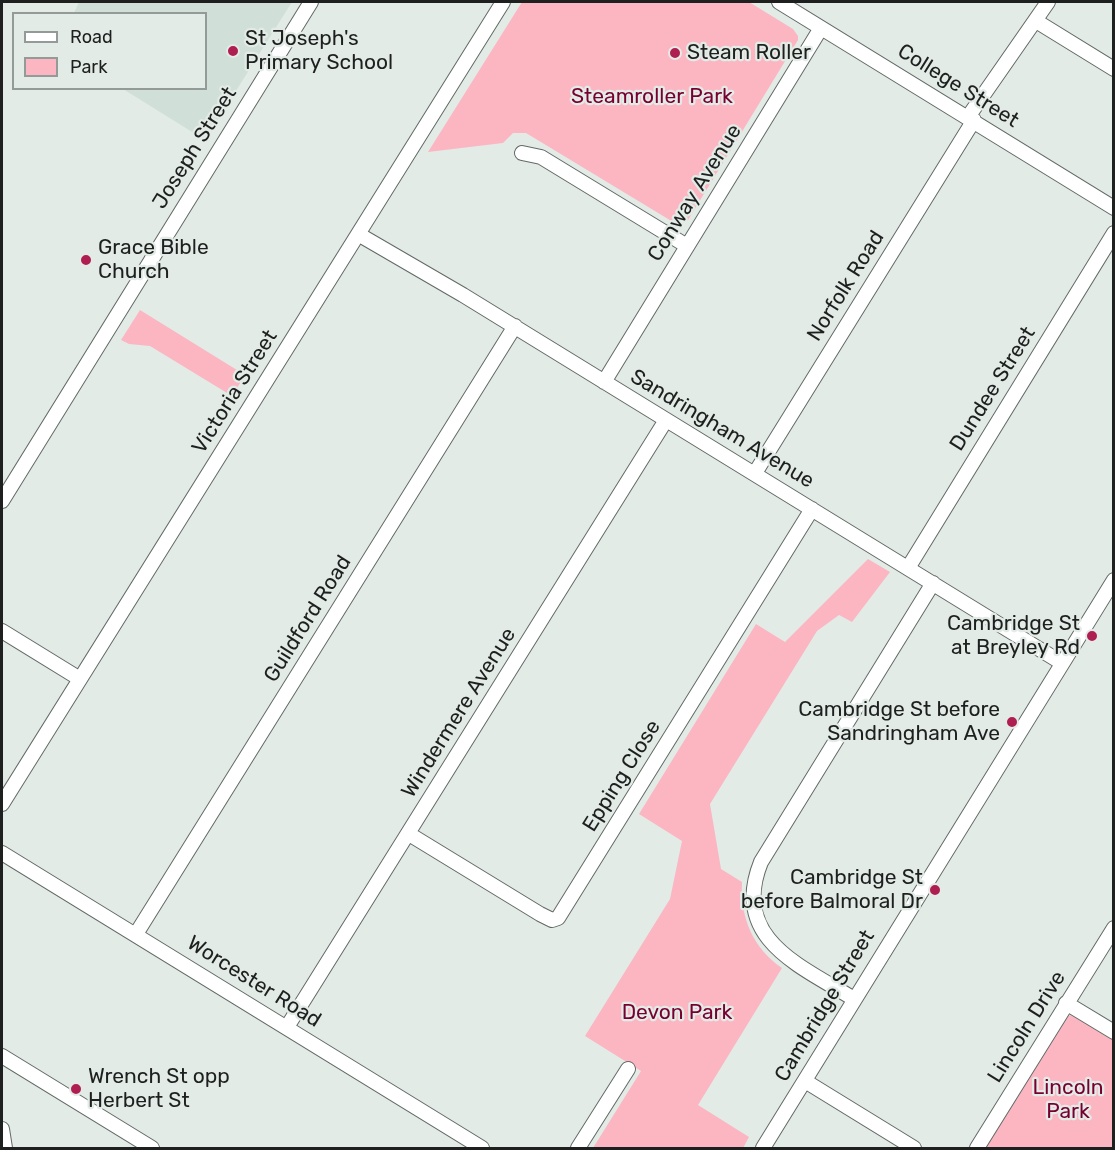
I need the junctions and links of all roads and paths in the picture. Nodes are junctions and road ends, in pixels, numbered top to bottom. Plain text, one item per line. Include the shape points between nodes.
1 (311, 2) edge
2 (503, 2) edge
3 (779, 2) edge
4 (1048, 2) edge
5 (1036, 21) junction
6 (822, 28) junction
7 (1113, 69) edge
8 (971, 119) junction
9 (522, 153) dead end
10 (1113, 208) edge
11 (1113, 232) edge
12 (358, 234) junction
13 (687, 246) junction
14 (515, 326) junction
15 (604, 382) junction
16 (666, 420) junction
17 (755, 474) junction
18 (2, 501) edge
19 (812, 509) junction
20 (908, 568) junction
21 (1113, 582) edge
22 (933, 583) junction
23 (2, 632) edge
24 (1062, 663) junction
25 (80, 679) junction
26 (2, 804) edge
27 (410, 834) junction
28 (2, 853) edge
29 (1113, 928) edge
30 (136, 934) junction
31 (854, 999) junction
32 (1066, 1003) junction
33 (287, 1027) junction
34 (1113, 1032) edge
35 (4, 1063) edge
36 (628, 1069) dead end
37 (805, 1081) junction
38 (2, 1129) edge
39 (5, 1149) edge
40 (152, 1149) edge
41 (482, 1149) edge
42 (579, 1149) edge
43 (763, 1149) edge
44 (914, 1149) edge
45 (977, 1149) edge

1 - 18 street, Joseph Street
2 - 12 street, Victoria Street
3 - 6 street, College Street
4 - 5 street, Norfolk Road
5 - 7 street
5 - 8 street, Norfolk Road
6 - 8 street, College Street
6 - 13 street, Conway Avenue
8 - 10 street, College Street
8 - 17 street, Norfolk Road
9 - 13 street via 541,157
11 - 20 street, Dundee Street
12 - 14 street, Sandringham Avenue
12 - 25 street, Victoria Street
13 - 15 street, Conway Avenue
14 - 15 street, Sandringham Avenue
14 - 30 street, Guildford Road
15 - 16 street, Sandringham Avenue
16 - 17 street, Sandringham Avenue
16 - 27 street, Windermere Avenue
17 - 19 street, Sandringham Avenue
19 - 20 street, Sandringham Avenue
19 - 27 street, Epping Close via 558,918 552,920 540,914
20 - 22 street, Sandringham Avenue
21 - 24 street, Cambridge Street
22 - 24 street, Sandringham Avenue
22 - 31 street via 761,862 754,881 755,912 768,939 788,958
23 - 25 street
24 - 31 street, Cambridge Street
25 - 26 street, Victoria Street
27 - 33 street, Windermere Avenue
28 - 30 street, Worcester Road
29 - 32 street, Lincoln Drive
30 - 33 street, Worcester Road
31 - 37 street, Cambridge Street
32 - 34 street
32 - 45 street, Lincoln Drive
33 - 41 street, Worcester Road
35 - 40 street
36 - 42 street
37 - 43 street, Cambridge Street
37 - 44 street
38 - 39 street

